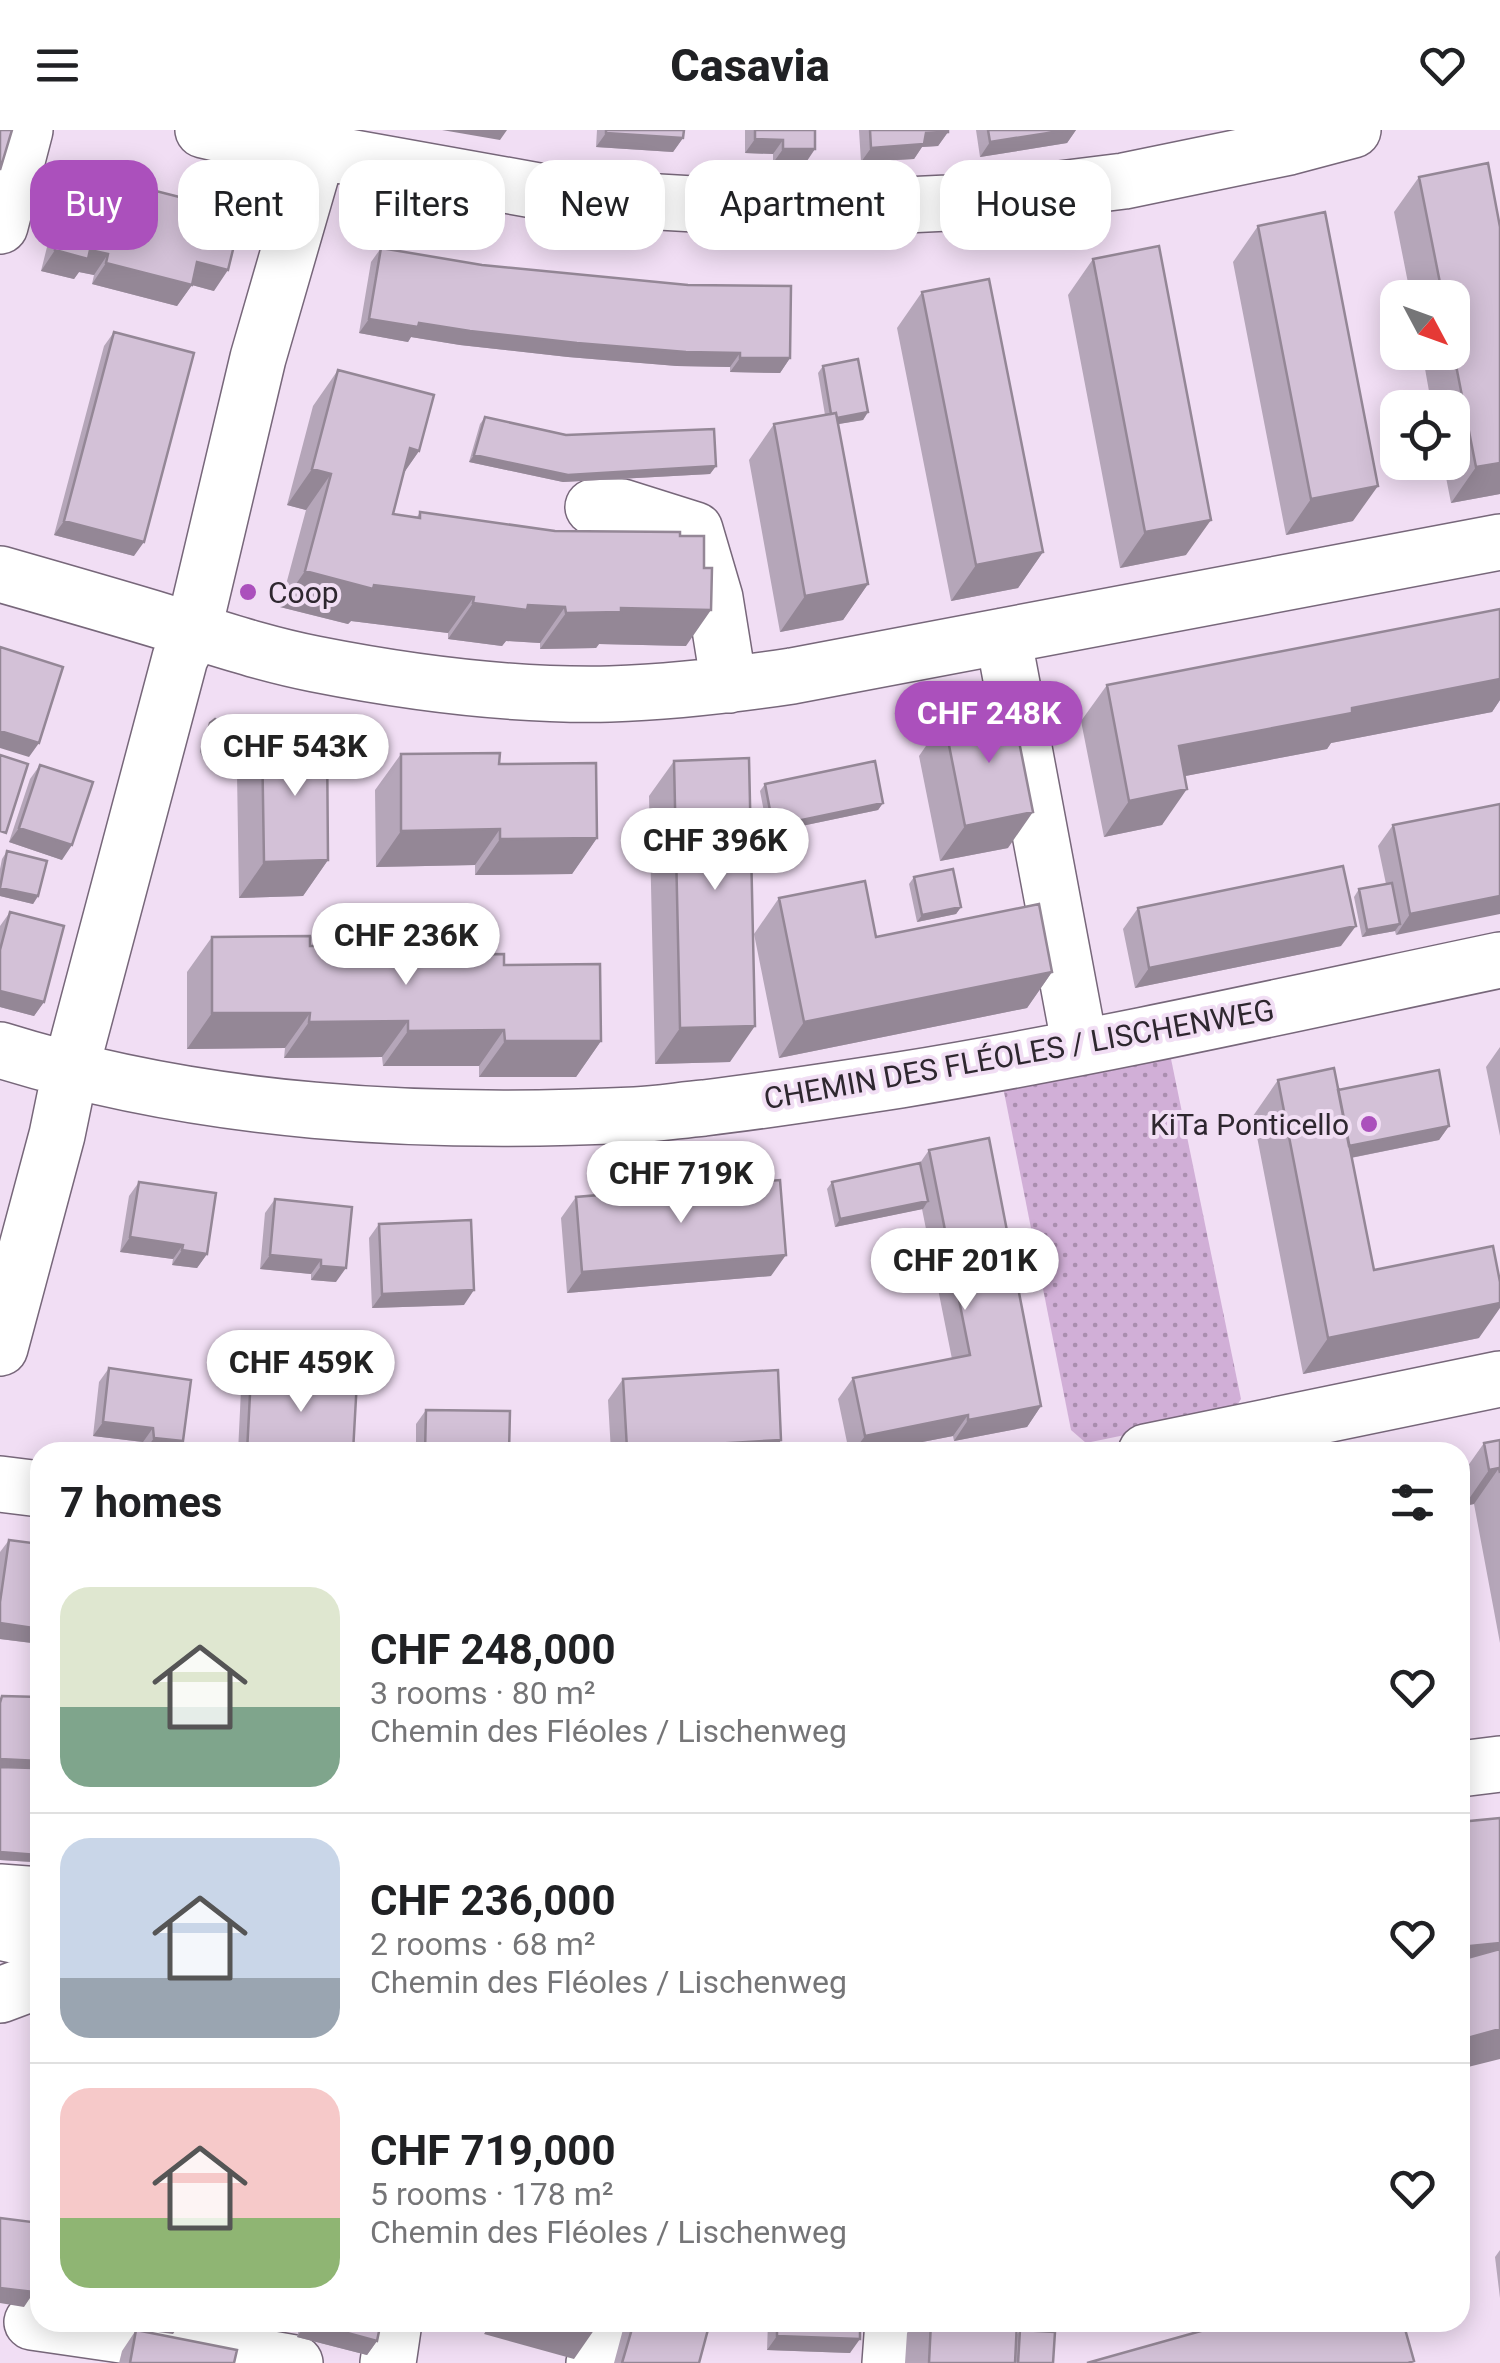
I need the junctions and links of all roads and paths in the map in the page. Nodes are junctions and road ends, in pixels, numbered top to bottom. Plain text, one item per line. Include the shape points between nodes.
1 (25, 130) edge
2 (204, 130) edge
3 (1354, 130) edge
4 (320, 142) edge
5 (0, 226) edge
6 (593, 508) dead end
7 (1500, 542) edge
8 (0, 574) edge
9 (193, 632) junction
10 (1003, 636) junction
11 (729, 685) junction
12 (1500, 960) edge
13 (1080, 1047) junction
14 (0, 1050) edge
15 (70, 1072) junction
16 (0, 1348) edge
17 (1500, 1379) edge
18 (1203, 1442) edge
19 (0, 1484) edge
20 (30, 1487) edge
21 (1500, 1764) edge
22 (1470, 1768) edge
23 (0, 1892) edge
24 (30, 1894) edge
25 (0, 1932) edge
26 (30, 1940) edge
27 (30, 1984) edge
28 (0, 1995) edge
29 (171, 2332) edge
30 (393, 2332) edge
31 (603, 2332) edge
32 (892, 2332) edge
33 (199, 2334) edge
34 (295, 2363) edge
35 (388, 2363) edge
36 (594, 2363) edge
37 (890, 2363) edge

1 - 5 street
2 - 4 street via 294,151
3 - 4 street via 1124,181 948,203 798,210 572,197 343,156
4 - 9 street via 258,358
6 - 11 street via 622,507 695,530
7 - 10 street
8 - 9 street
9 - 11 street via 312,664 540,693
9 - 15 street via 180,658
10 - 11 street
10 - 13 street
12 - 13 street, CHEMIN DES FLÉOLES / LISCHENWEG
13 - 15 street, CHEMIN DES FLÉOLES / LISCHENWEG via 820,1093 619,1116 404,1118 186,1095
14 - 15 street, CHEMIN DES FLÉOLES / LISCHENWEG
15 - 16 street
17 - 18 street
19 - 20 street
21 - 22 street
23 - 24 street
25 - 26 street
27 - 28 street
29 - 33 street
30 - 35 street
31 - 36 street
32 - 37 street
33 - 34 street

